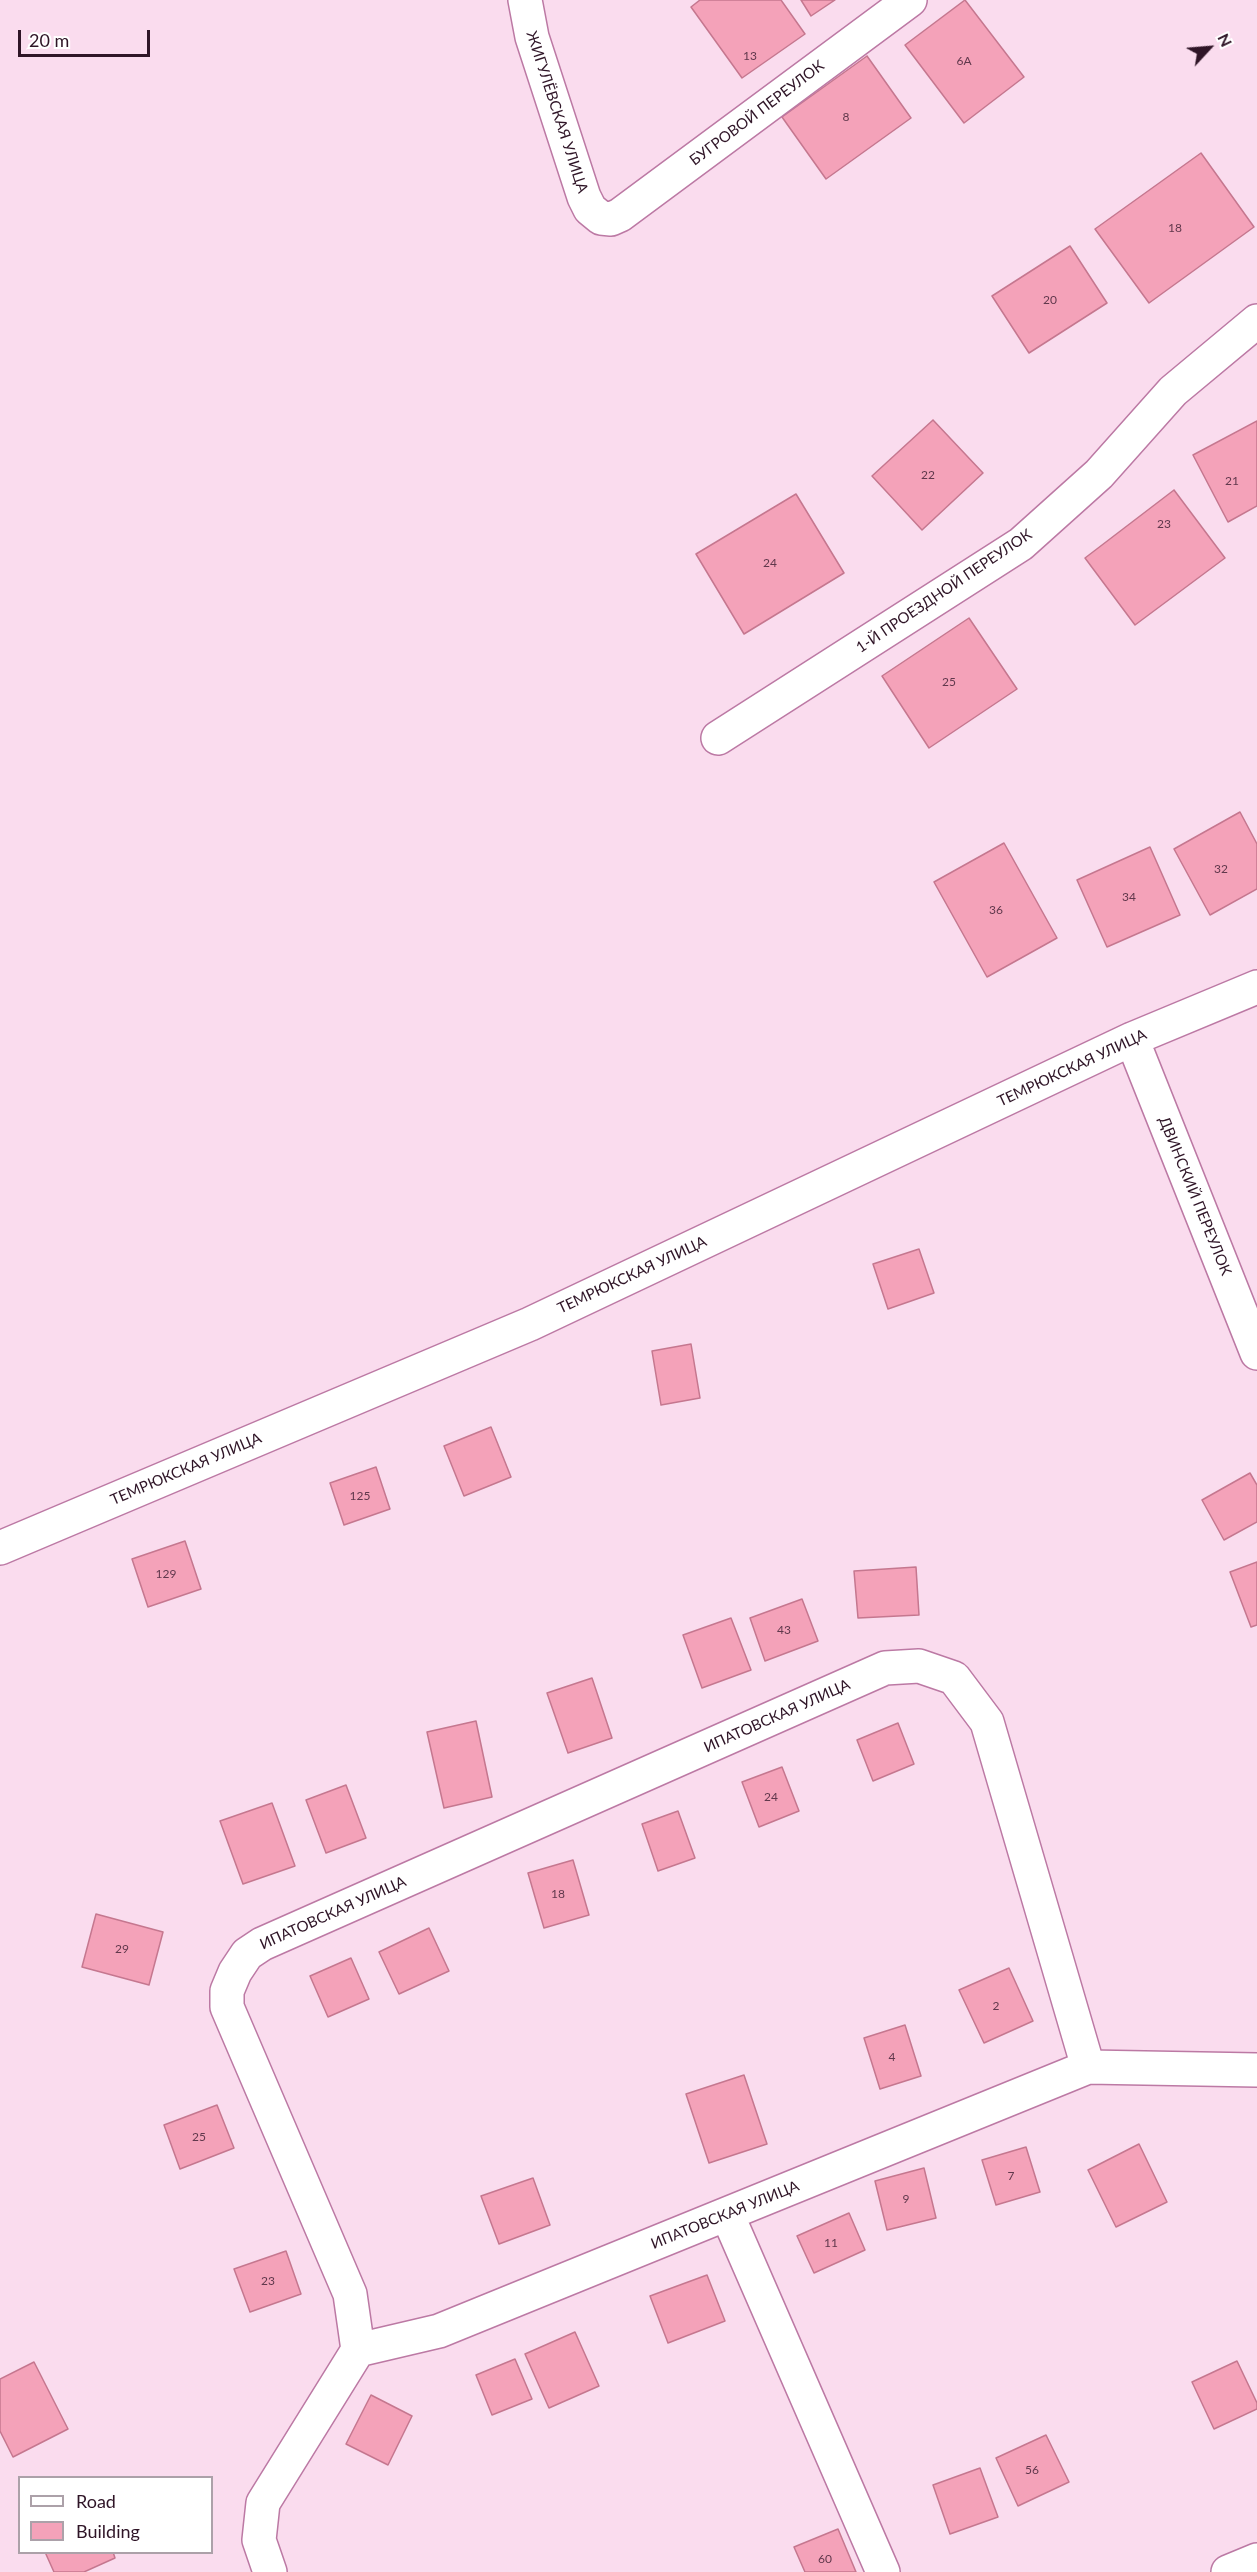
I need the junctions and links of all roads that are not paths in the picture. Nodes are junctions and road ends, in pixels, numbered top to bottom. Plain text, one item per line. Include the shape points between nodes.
1 (525, 0) edge
2 (910, 0) edge
3 (602, 218) joint
4 (1257, 321) edge
5 (718, 738) dead end
6 (1257, 987) edge
7 (1132, 1039) junction
8 (1257, 1353) edge
9 (0, 1548) edge
10 (1088, 2067) junction
11 (1257, 2070) edge
12 (727, 2214) junction
13 (358, 2350) junction
14 (1257, 2560) edge
15 (270, 2572) edge
16 (883, 2572) edge
17 (1228, 2572) edge

1 - 3 street, ЖИГУЛЁВСКАЯ УЛИЦА via 532,37 584,197 590,209
2 - 3 street, БУГРОВОЙ ПЕРЕУЛОК via 620,215
4 - 5 street, 1-Й ПРОЕЗДНОЙ ПЕРЕУЛОК via 1173,391 1098,474 1021,544
6 - 7 street, ТЕМРЮКСКАЯ УЛИЦА
7 - 8 street, ДВИНСКИЙ ПЕРЕУЛОК
7 - 9 street, ТЕМРЮКСКАЯ УЛИЦА via 530,1324
10 - 11 street, ИПАТОВСКАЯ УЛИЦА
10 - 12 street, ИПАТОВСКАЯ УЛИЦА
10 - 13 street, ИПАТОВСКАЯ УЛИЦА via 987,1722 954,1678 920,1666 885,1668 273,1939 247,1954 227,1990 227,2007 350,2294
12 - 13 street, ИПАТОВСКАЯ УЛИЦА via 440,2331
12 - 16 street
13 - 15 street via 263,2503 259,2540
14 - 17 street

